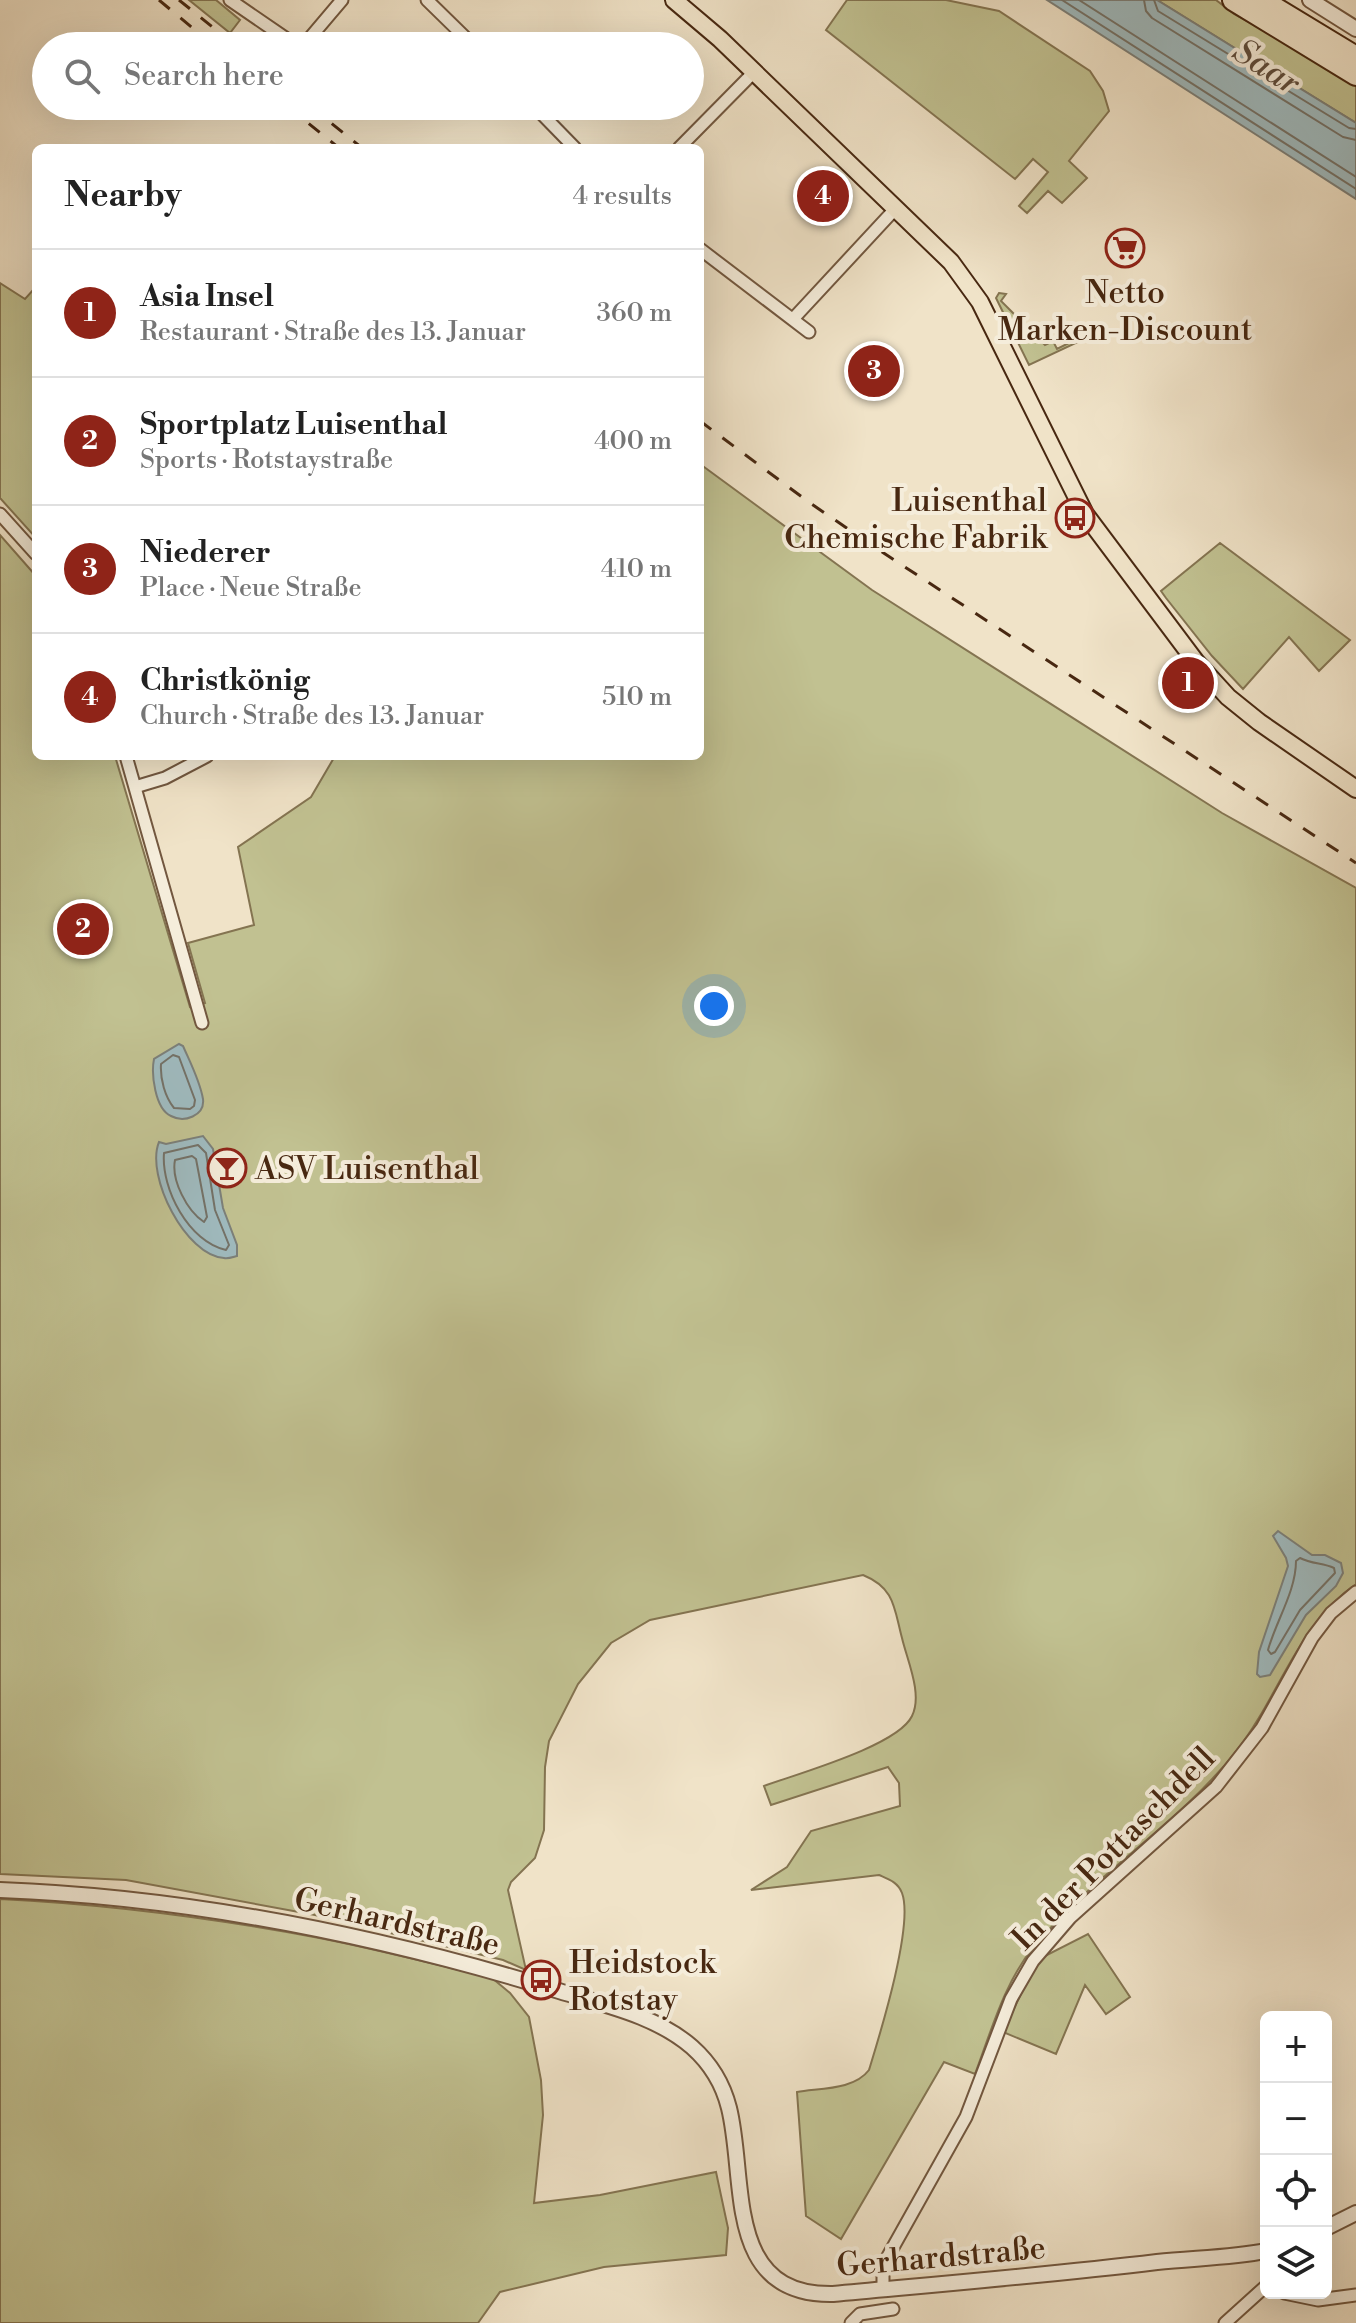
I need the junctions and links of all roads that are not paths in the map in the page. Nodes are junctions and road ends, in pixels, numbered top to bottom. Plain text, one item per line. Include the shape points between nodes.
1 (230, 0) edge
2 (342, 0) edge
3 (427, 0) edge
4 (674, 0) edge
5 (1233, 0) edge
6 (1262, 0) edge
7 (1310, 0) edge
8 (1356, 29) edge
9 (277, 32) edge
10 (315, 32) edge
11 (460, 32) edge
12 (1356, 57) edge
13 (754, 72) junction
14 (1356, 75) edge
15 (548, 120) edge
16 (571, 144) edge
17 (683, 144) edge
18 (896, 208) junction
19 (704, 252) edge
20 (793, 319) junction
21 (809, 332) dead end
22 (0, 514) edge
23 (32, 550) edge
24 (127, 760) edge
25 (199, 760) edge
26 (135, 787) junction
27 (1355, 787) edge
28 (202, 1023) dead end
29 (1356, 1592) edge
30 (0, 1890) edge
31 (1356, 2213) edge
32 (1328, 2227) edge
33 (1260, 2252) edge
34 (883, 2290) junction
35 (1260, 2291) edge
36 (1356, 2295) edge
37 (1313, 2299) edge
38 (893, 2309) dead end
39 (851, 2323) edge
40 (1225, 2323) edge

1 - 9 street
2 - 10 street
3 - 11 street
4 - 13 main road
5 - 14 highway
6 - 12 highway
7 - 8 street
13 - 17 street
13 - 18 main road
15 - 16 street
18 - 20 street
18 - 27 main road via 971,287 1085,514 1196,662 1259,722
19 - 20 street
20 - 21 street
22 - 23 street
24 - 26 street
25 - 26 street
26 - 28 street
29 - 34 street, In der Pottaschdell via 1312,1638 1262,1728 1216,1787 1070,1918 1033,1961 1011,1999 966,2117 891,2248
30 - 34 street, Gerhardstraße via 160,1904 322,1930 488,1969 654,2023 693,2048 725,2094 745,2227 764,2268 810,2293
31 - 32 street
33 - 34 street, Gerhardstraße
35 - 40 street
36 - 37 street
38 - 39 street via 860,2314

